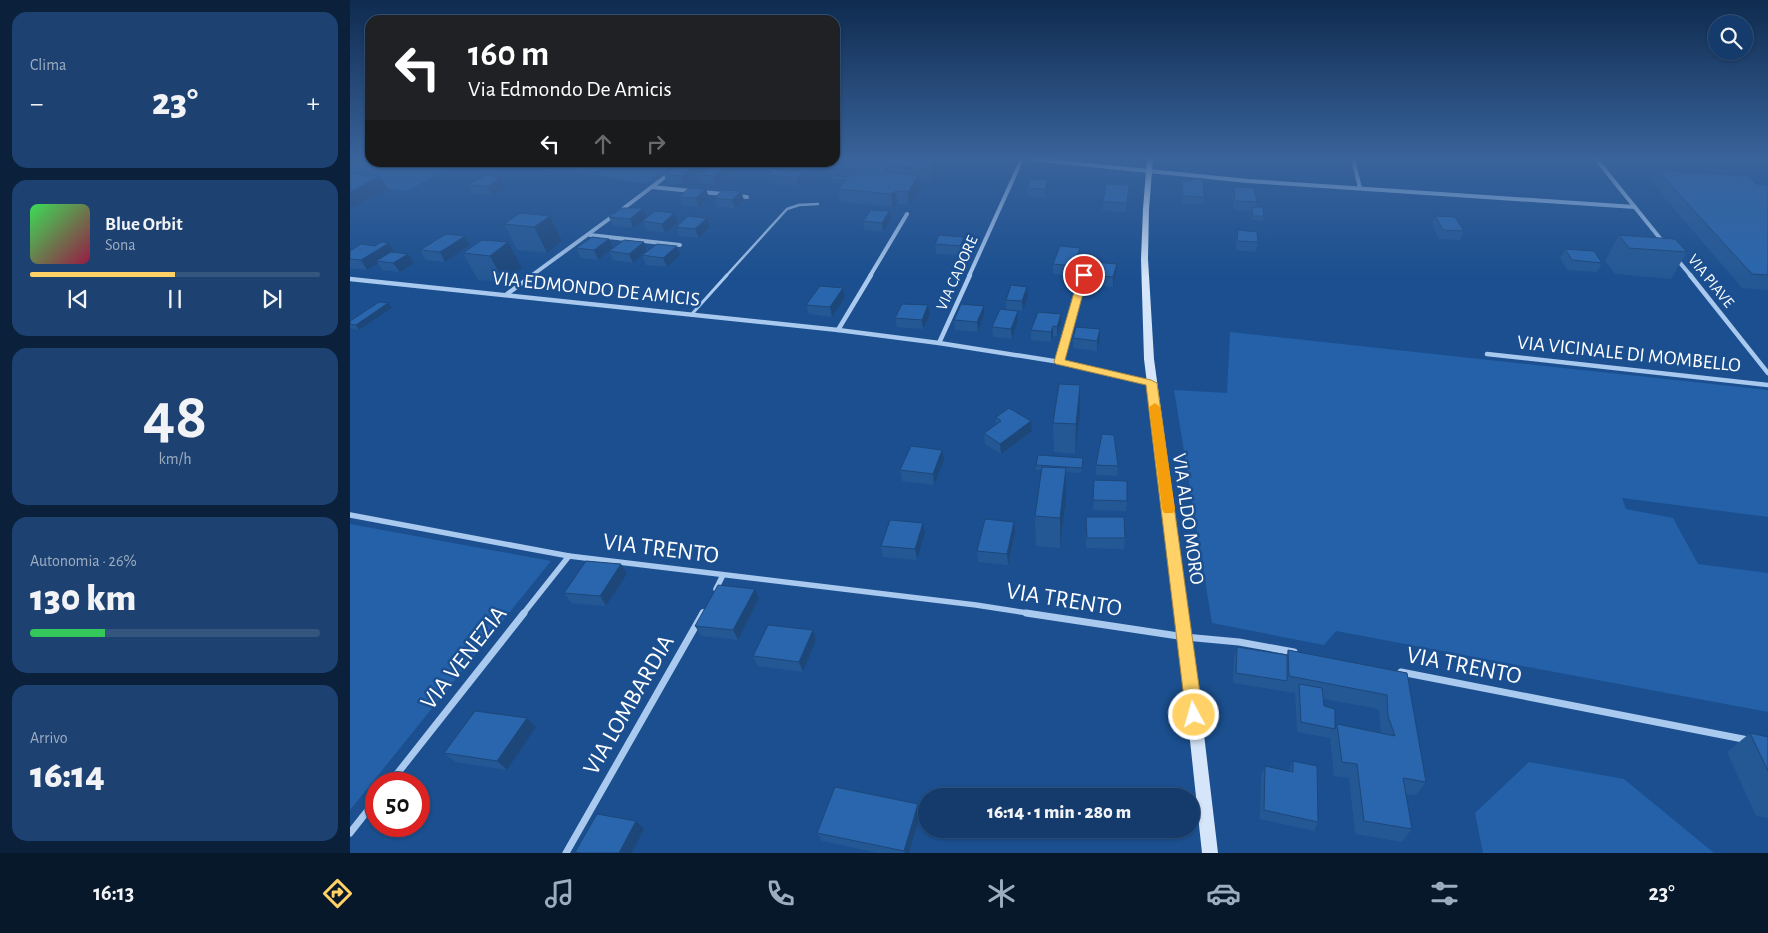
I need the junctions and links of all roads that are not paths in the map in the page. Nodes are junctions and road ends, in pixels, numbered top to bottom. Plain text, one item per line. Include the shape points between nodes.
1 (637, 199) edge
2 (1004, 199) edge
3 (1148, 199) edge
4 (1516, 199) edge
5 (1628, 199) edge
6 (818, 204) dead end
7 (1635, 207) junction
8 (907, 214) dead end
9 (589, 235) junction
10 (1665, 244) edge
11 (680, 245) dead end
12 (1671, 252) edge
13 (1088, 257) dead end
14 (350, 279) edge
15 (507, 294) junction
16 (691, 315) junction
17 (838, 330) junction
18 (939, 343) junction
19 (1487, 354) dead end
20 (1060, 362) junction
21 (1768, 373) edge
22 (1151, 383) junction
23 (1768, 385) edge
24 (350, 515) edge
25 (569, 556) junction
26 (723, 575) junction
27 (714, 593) edge
28 (709, 601) edge
29 (1185, 638) junction
30 (1300, 653) edge
31 (1397, 672) edge
32 (1759, 742) edge
33 (398, 772) edge
34 (365, 814) edge
35 (350, 833) edge
36 (566, 853) edge
37 (1210, 853) edge

1 - 9 street
2 - 18 street, VIA CADORE
3 - 22 main road, VIA ALDO MORO via 1144,282
4 - 7 street
5 - 7 street, VIA PIAVE
6 - 16 lane via 787,209
7 - 10 street, VIA PIAVE
8 - 17 street
9 - 11 street
9 - 15 street
12 - 21 street, VIA PIAVE
13 - 20 street
14 - 15 street, VIA EDMONDO DE AMICIS
15 - 16 street, VIA EDMONDO DE AMICIS
16 - 17 street, VIA EDMONDO DE AMICIS
17 - 18 street, VIA EDMONDO DE AMICIS
18 - 20 street, VIA EDMONDO DE AMICIS
19 - 23 street, VIA VICINALE DI MOMBELLO
20 - 22 street, VIA EDMONDO DE AMICIS
22 - 29 main road, VIA ALDO MORO
24 - 25 street, VIA TRENTO
25 - 26 street, VIA TRENTO
25 - 33 street, VIA VENEZIA
26 - 27 street
26 - 29 street, VIA TRENTO via 976,605
28 - 36 street, VIA LOMBARDIA
29 - 30 street, VIA TRENTO via 1239,642
29 - 37 main road, VIA ALDO MORO
31 - 32 street, VIA TRENTO
34 - 35 street

